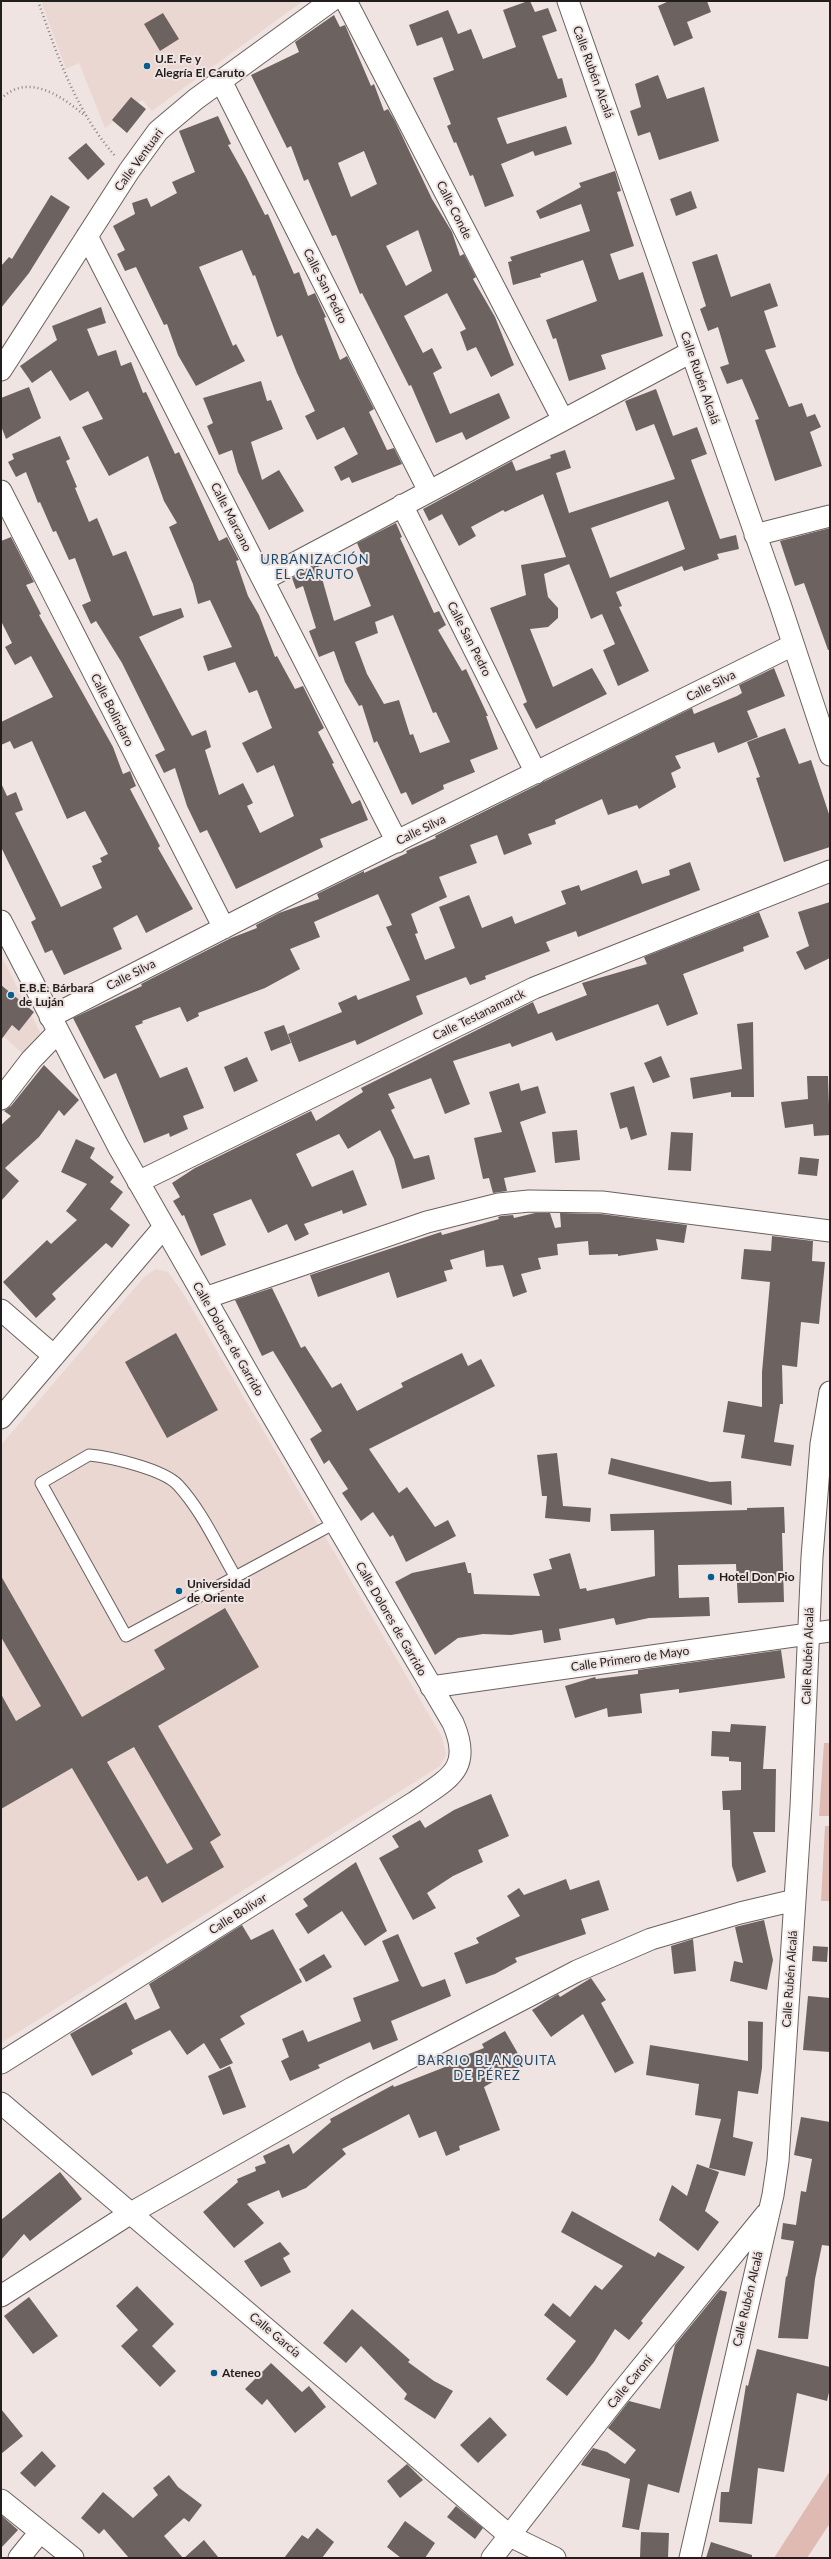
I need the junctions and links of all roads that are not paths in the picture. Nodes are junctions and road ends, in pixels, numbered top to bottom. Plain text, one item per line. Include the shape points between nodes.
1 (331, 1) edge
2 (346, 1) edge
3 (568, 1) edge
4 (221, 81) junction
5 (87, 236) junction
6 (691, 352) junction
7 (1, 370) edge
8 (562, 420) junction
9 (1, 491) edge
10 (429, 491) junction
11 (402, 505) junction
12 (830, 516) edge
13 (755, 535) junction
14 (263, 580) junction
15 (793, 645) junction
16 (830, 755) edge
17 (536, 773) junction
18 (397, 842) junction
19 (830, 871) edge
20 (1, 921) edge
21 (224, 928) junction
22 (54, 1025) junction
23 (1, 1098) edge
24 (138, 1182) junction
25 (164, 1227) junction
26 (830, 1230) edge
27 (205, 1298) junction
28 (1, 1310) edge
29 (54, 1356) junction
30 (830, 1392) edge
31 (1, 1418) edge
32 (335, 1523) junction
33 (235, 1576) junction
34 (830, 1630) edge
35 (809, 1634) junction
36 (431, 1687) junction
37 (462, 1752) joint
38 (795, 1900) junction
39 (1, 2063) edge
40 (1, 2103) edge
41 (770, 2209) junction
42 (131, 2212) junction
43 (1, 2296) edge
44 (1, 2500) edge
45 (40, 2532) junction
46 (510, 2536) junction
47 (19, 2558) edge
48 (73, 2558) edge
49 (492, 2558) edge
50 (555, 2558) edge
51 (690, 2558) edge

1 - 4 street, Calle Ventuari
2 - 8 street, Calle Conde
3 - 6 street, Calle Rubén Alcalá
4 - 5 street, Calle Ventuari via 158,131
4 - 10 street, Calle San Pedro
5 - 7 street, Calle Ventuari
5 - 14 street, Calle Marcano
6 - 8 street
6 - 13 street, Calle Rubén Alcalá
8 - 10 street
9 - 21 street, Calle Bolindaro
10 - 11 street
11 - 14 street
11 - 17 street, Calle San Pedro
12 - 13 street
13 - 15 street, Calle Rubén Alcalá
14 - 18 street, Calle Marcano
15 - 16 street, Calle Rubén Alcalá
15 - 17 street, Calle Silva
17 - 18 street, Calle Silva
18 - 21 street, Calle Silva
19 - 24 street, Calle Testanamarck via 534,988
20 - 22 street, Calle Dolores de Garrido
21 - 22 street, Calle Silva
22 - 23 street
22 - 24 street, Calle Dolores de Garrido
24 - 25 street, Calle Dolores de Garrido
25 - 27 street, Calle Dolores de Garrido
25 - 29 street
26 - 27 street via 602,1202 529,1201 499,1204 427,1222
27 - 32 street, Calle Dolores de Garrido
28 - 29 street
29 - 31 street
30 - 35 street, Calle Rubén Alcalá via 817,1486
32 - 33 lane
32 - 36 street, Calle Dolores de Garrido
33 - 33 lane via 195,1508 178,1484 167,1477 117,1460 89,1455 42,1483 126,1636
34 - 35 street, Calle Primero de Mayo
35 - 36 street, Calle Primero de Mayo
35 - 38 street, Calle Rubén Alcalá
36 - 37 street, Calle Dolores de Garrido via 453,1723
37 - 39 street, Calle Bolívar via 459,1765 452,1774 415,1802
38 - 41 street, Calle Rubén Alcalá via 782,2130
38 - 42 street via 709,1921 651,1939 577,1970 352,2088
40 - 42 street, Calle García
41 - 46 street, Calle Caroní
41 - 51 street, Calle Rubén Alcalá
42 - 43 street
42 - 46 street, Calle García
44 - 45 street
45 - 47 street
45 - 48 street
46 - 49 street, Calle Caroní
46 - 50 street, Calle García

